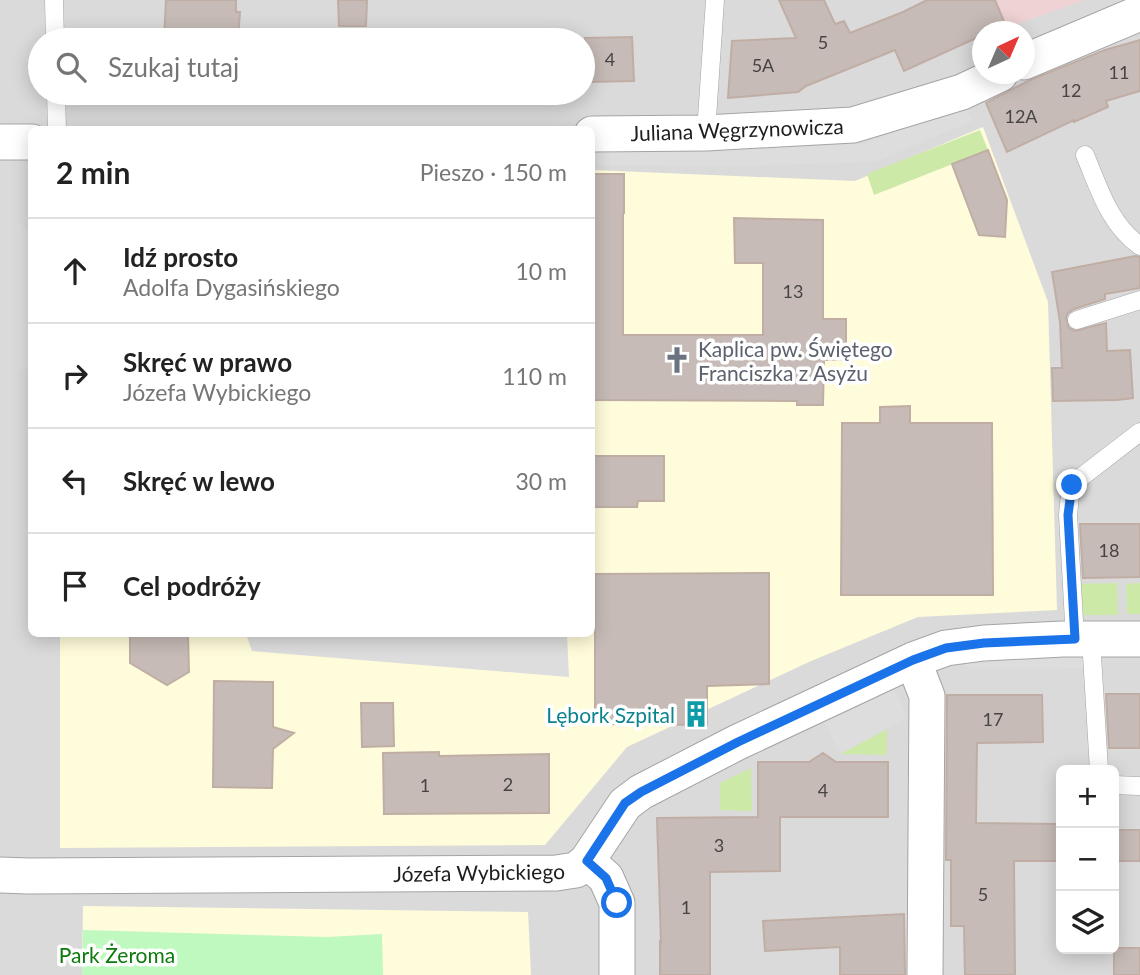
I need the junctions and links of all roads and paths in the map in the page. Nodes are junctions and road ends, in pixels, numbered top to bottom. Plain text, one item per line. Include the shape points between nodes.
1 (54, 0) edge
2 (715, 0) edge
3 (1140, 13) edge
4 (55, 28) edge
5 (1035, 57) edge
6 (979, 84) edge
7 (56, 105) edge
8 (57, 126) edge
9 (706, 133) junction
10 (595, 134) edge
11 (0, 142) edge
12 (28, 142) edge
13 (1085, 155) dead end
14 (1140, 246) edge
15 (1140, 300) edge
16 (1077, 320) dead end
17 (1140, 432) edge
18 (1083, 639) junction
19 (1140, 639) edge
20 (913, 660) junction
21 (1098, 765) edge
22 (1119, 785) edge
23 (1138, 786) dead end
24 (587, 861) junction
25 (0, 875) edge
26 (617, 975) edge
27 (925, 975) edge

1 - 4 lane
2 - 9 lane
3 - 5 street
6 - 9 street, Juliana Węgrzynowicza via 853,125
7 - 8 lane
9 - 10 street, Juliana Węgrzynowicza
11 - 12 street
13 - 14 lane via 1107,210
15 - 16 lane
17 - 18 lane via 1072,485 1068,515
18 - 19 street, Józefa Wybickiego
18 - 20 street, Józefa Wybickiego via 984,643 946,648
18 - 21 lane
20 - 24 street, Józefa Wybickiego via 641,792 625,803
20 - 27 street via 927,696
22 - 23 lane
24 - 25 street, Józefa Wybickiego via 576,870 556,873
24 - 26 street via 606,878 617,903

